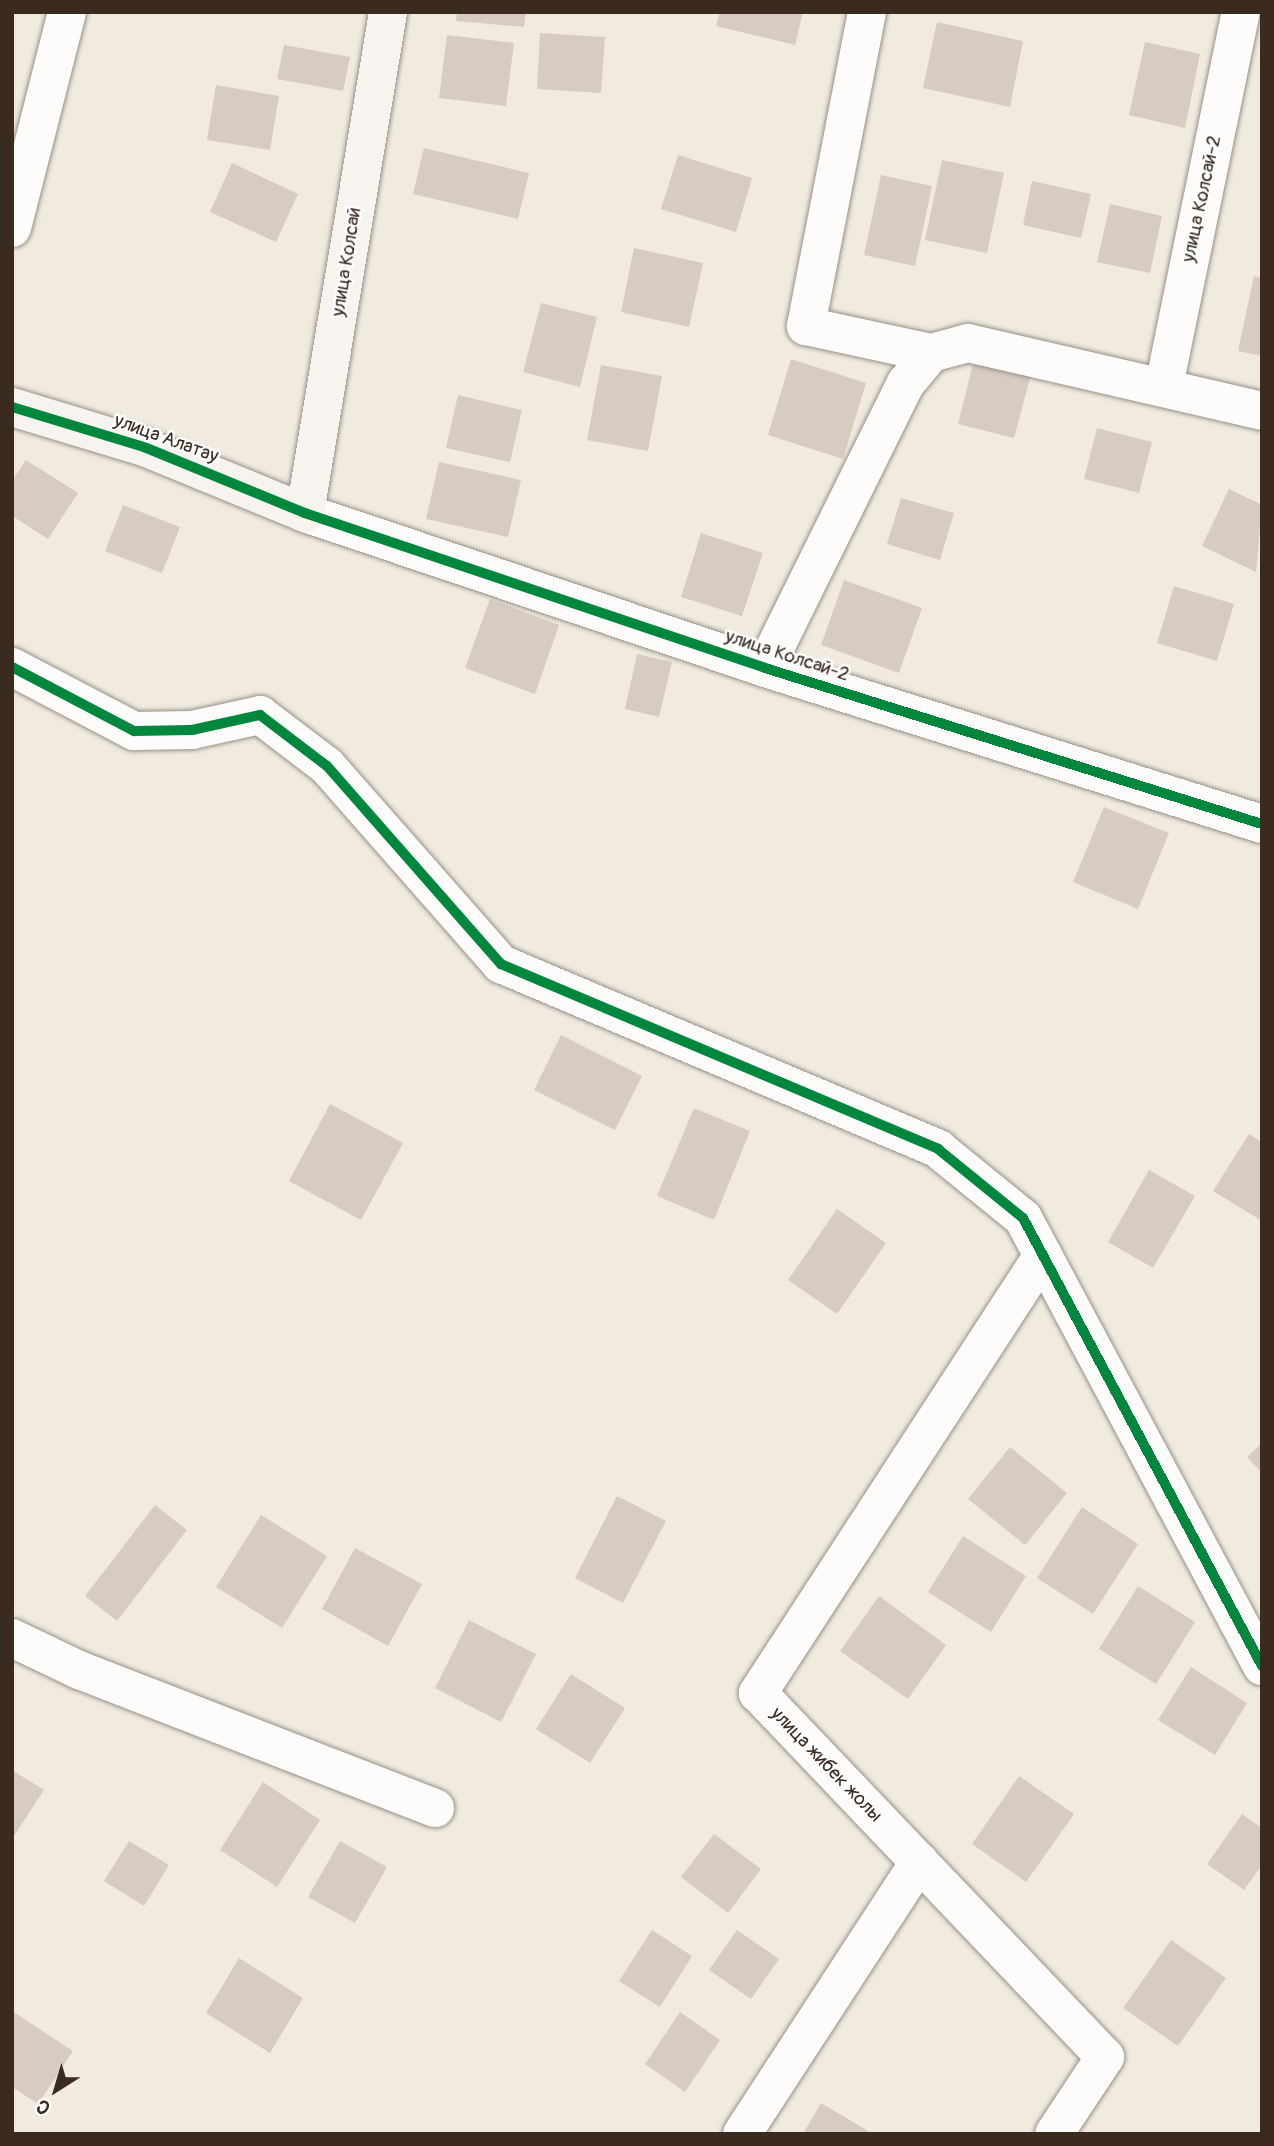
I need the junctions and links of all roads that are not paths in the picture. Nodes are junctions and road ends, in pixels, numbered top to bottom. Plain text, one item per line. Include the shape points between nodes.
1 (67, 12) edge
2 (388, 12) edge
3 (867, 12) edge
4 (1241, 12) edge
5 (12, 228) edge
6 (931, 353) junction
7 (1164, 386) junction
8 (12, 407) edge
9 (1262, 411) edge
10 (306, 513) junction
11 (12, 667) edge
12 (765, 668) junction
13 (1262, 824) edge
14 (1043, 1255) junction
15 (12, 1638) edge
16 (1262, 1665) edge
17 (435, 1808) dead end
18 (919, 1862) junction
19 (742, 2134) edge
20 (1054, 2134) edge

1 - 5 street
2 - 10 street, улица Колсай
3 - 6 street via 806,326
4 - 7 street, улица Колсай-2
6 - 7 street via 968,343
6 - 12 street via 906,383
7 - 9 street
8 - 10 street, улица Алатау via 144,447
10 - 12 street, улица Колсай-2
11 - 14 street via 134,731 192,730 260,715 327,766 501,964 938,1149 1023,1218
12 - 13 street, улица Колсай-2
14 - 16 street
14 - 18 street, улица жибек жолы via 758,1693
15 - 17 street
18 - 19 street
18 - 20 street, улица жибек жолы via 1105,2057

